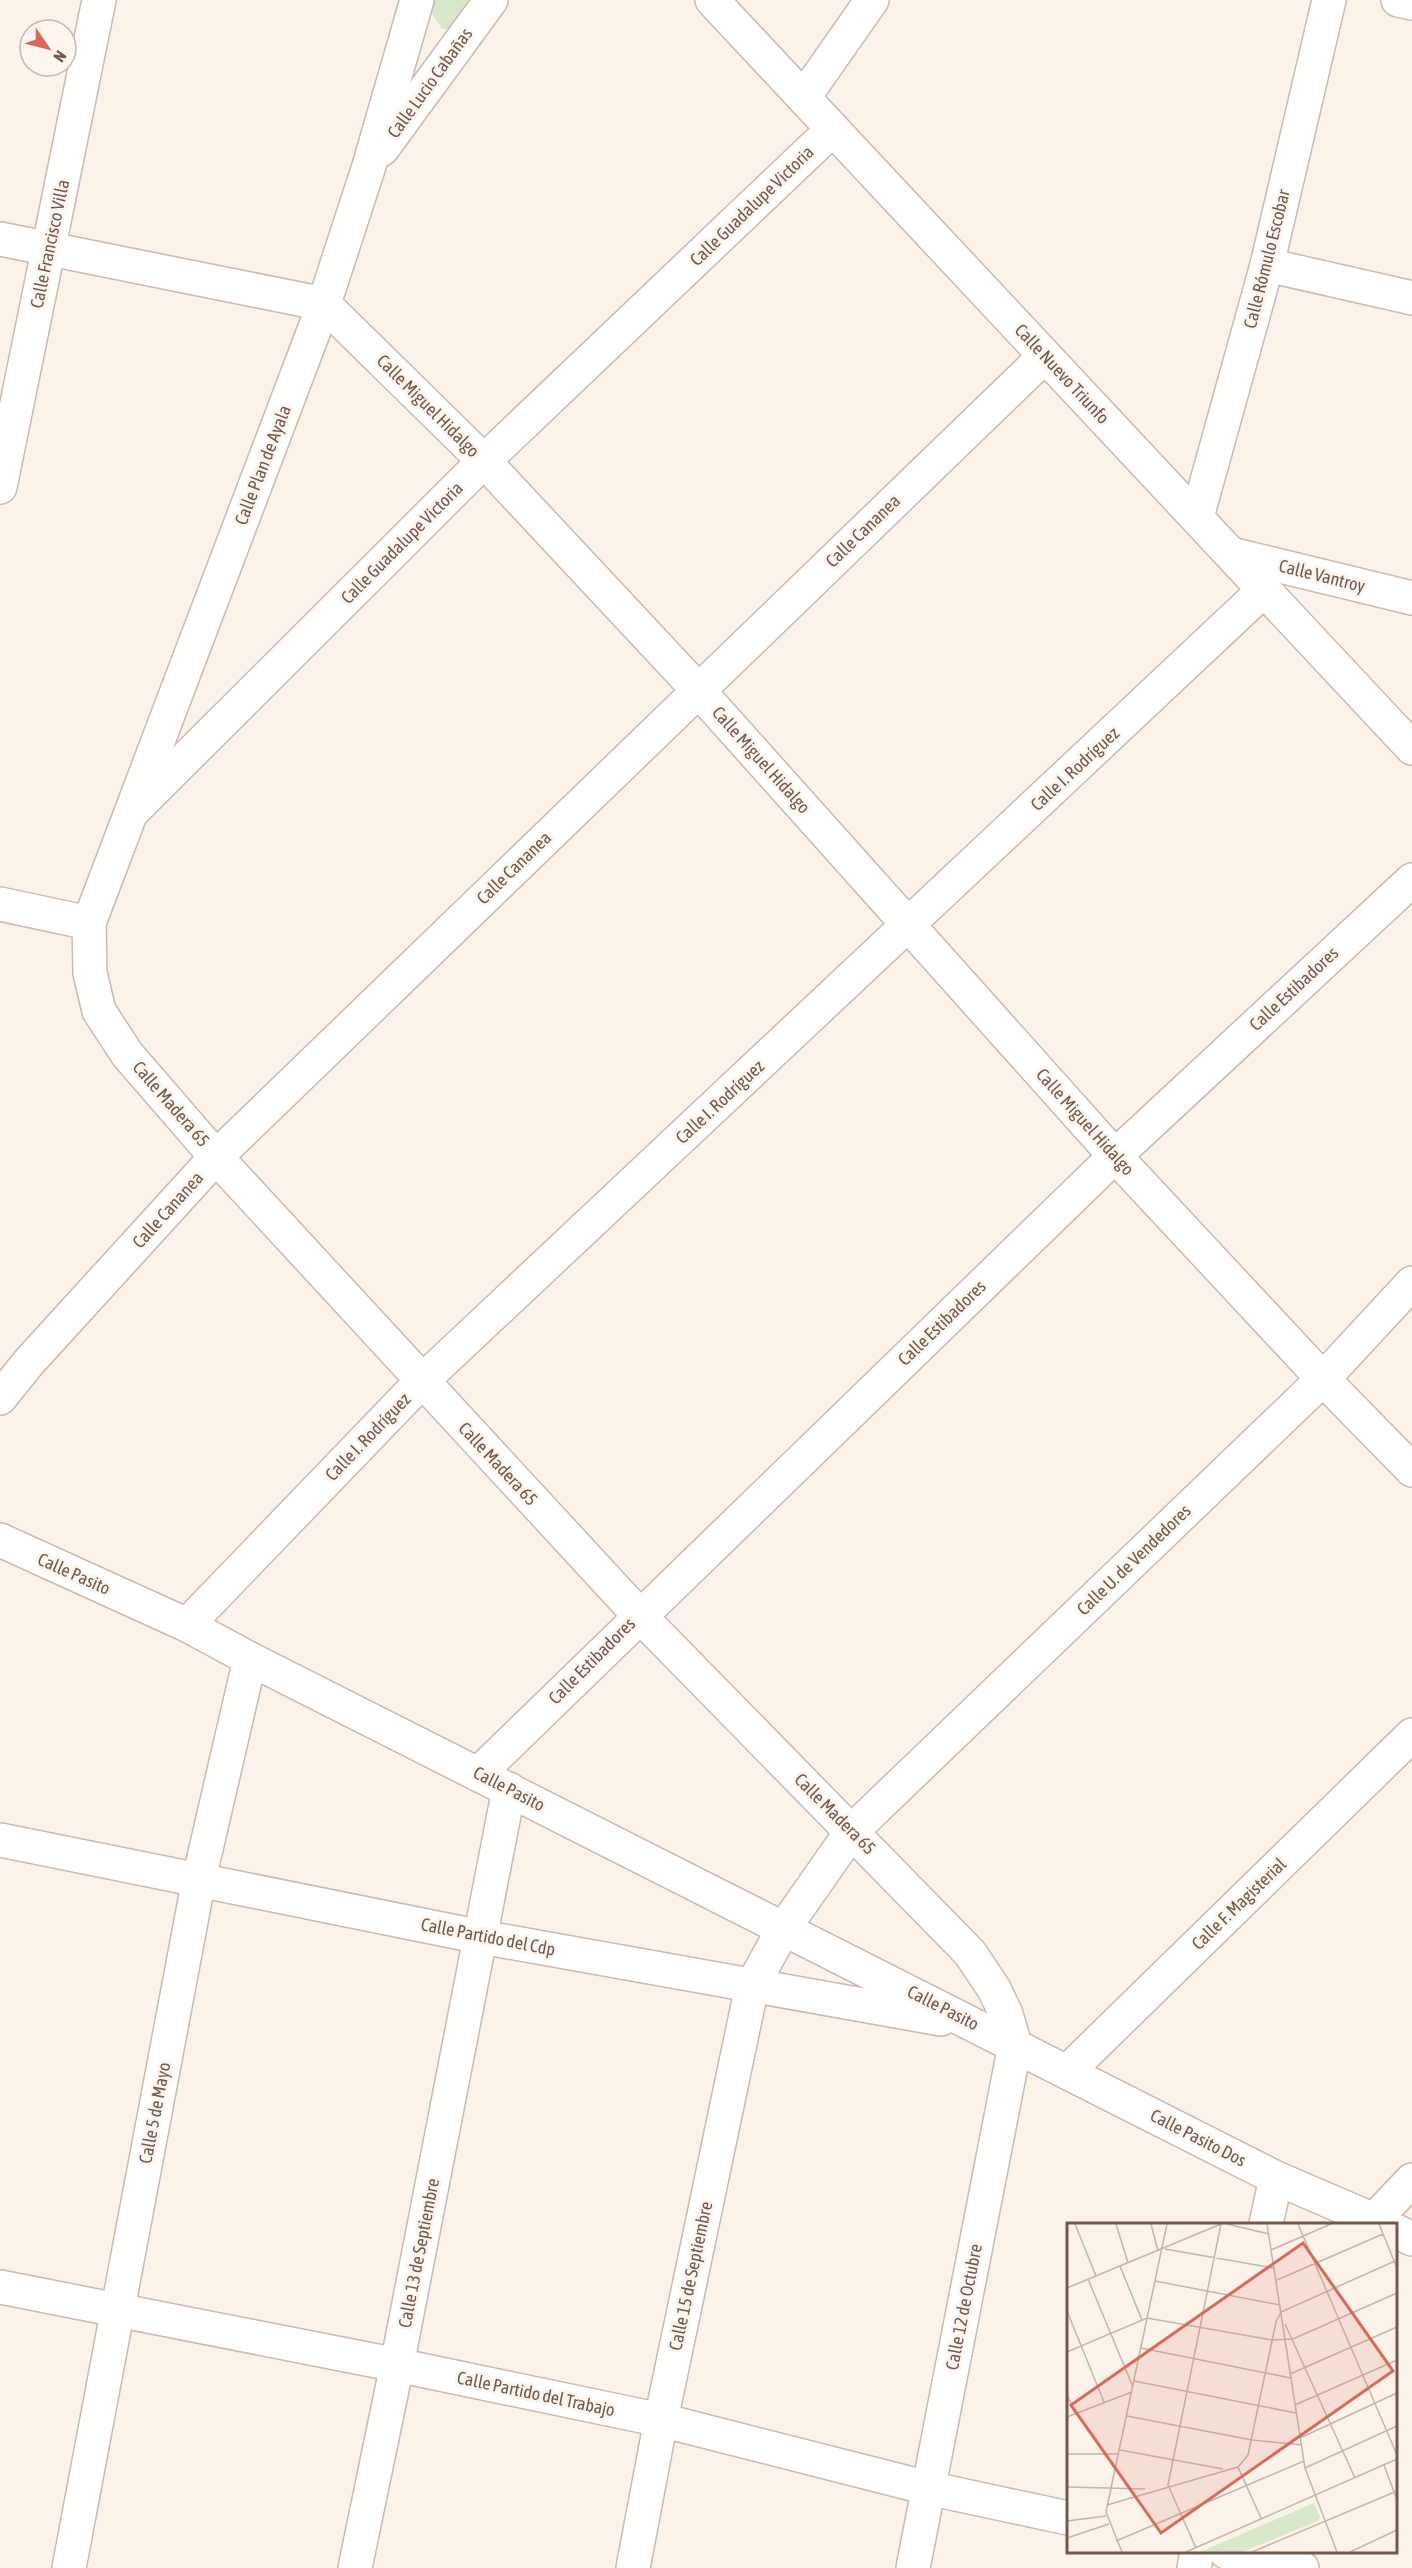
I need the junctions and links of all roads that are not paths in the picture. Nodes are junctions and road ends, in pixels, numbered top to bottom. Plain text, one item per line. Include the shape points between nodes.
1 (99, 0) edge
2 (417, 0) edge
3 (491, 0) edge
4 (712, 0) edge
5 (872, 0) edge
6 (1329, 0) edge
7 (1398, 0) edge
8 (1412, 3) edge
9 (804, 97) junction
10 (833, 129) junction
11 (369, 166) junction
12 (0, 238) edge
13 (50, 248) junction
14 (1267, 265) junction
15 (1412, 298) edge
16 (324, 304) junction
17 (1045, 356) junction
18 (484, 461) junction
19 (0, 487) edge
20 (1197, 517) junction
21 (1231, 554) junction
22 (1264, 590) junction
23 (1412, 598) edge
24 (698, 690) junction
25 (1412, 748) edge
26 (131, 813) junction
27 (1412, 880) edge
28 (0, 904) edge
29 (89, 923) junction
30 (908, 926) junction
31 (1115, 1156) junction
32 (216, 1157) junction
33 (1412, 1283) edge
34 (1323, 1379) junction
35 (421, 1382) junction
36 (0, 1398) edge
37 (1412, 1470) edge
38 (0, 1540) edge
39 (639, 1615) junction
40 (188, 1624) junction
41 (250, 1659) junction
42 (1412, 1735) edge
43 (478, 1774) junction
44 (509, 1789) junction
45 (852, 1832) junction
46 (0, 1840) edge
47 (199, 1880) junction
48 (784, 1928) junction
49 (481, 1937) junction
50 (752, 1986) junction
51 (978, 2026) junction
52 (1015, 2045) junction
53 (1067, 2072) junction
54 (1276, 2178) junction
55 (1412, 2180) edge
56 (1266, 2223) edge
57 (1379, 2223) edge
58 (1385, 2223) edge
59 (1397, 2232) edge
60 (1412, 2239) edge
61 (0, 2288) edge
62 (118, 2311) junction
63 (397, 2365) junction
64 (661, 2421) junction
65 (928, 2488) junction
66 (1067, 2518) edge
67 (1197, 2553) edge
68 (1231, 2553) edge
69 (69, 2568) edge
70 (355, 2568) edge
71 (633, 2568) edge
72 (913, 2568) edge
73 (1194, 2568) edge
74 (1302, 2568) edge

1 - 13 street, Calle Francisco Villa
2 - 11 street, Calle Plan de Ayala
3 - 11 street, Calle Lucio Cabañas
4 - 9 street, Calle Nuevo Triunfo
5 - 9 street
6 - 14 street, Calle Rómulo Escobar
7 - 8 street
9 - 10 street, Calle Nuevo Triunfo
10 - 17 street, Calle Nuevo Triunfo
10 - 18 street, Calle Guadalupe Victoria
11 - 16 street, Calle Plan de Ayala
12 - 13 street
13 - 16 street
13 - 19 street, Calle Francisco Villa
14 - 15 street
14 - 20 street, Calle Rómulo Escobar
16 - 18 street, Calle Miguel Hidalgo
16 - 26 street, Calle Plan de Ayala
17 - 20 street, Calle Nuevo Triunfo
17 - 24 street, Calle Cananea
18 - 24 street, Calle Miguel Hidalgo
18 - 26 street, Calle Guadalupe Victoria
20 - 21 street, Calle Nuevo Triunfo
21 - 22 street, Calle Nuevo Triunfo
21 - 23 street, Calle Vantroy
22 - 25 street, Calle Nuevo Triunfo
22 - 30 street, Calle I. Rodríguez
24 - 30 street, Calle Miguel Hidalgo
24 - 32 street, Calle Cananea
26 - 29 street, Calle Plan de Ayala
27 - 31 street, Calle Estibadores
28 - 29 street
29 - 32 street, Calle Madera 65 via 90,973 99,1011 127,1054
30 - 31 street, Calle Miguel Hidalgo
30 - 35 street, Calle I. Rodríguez
31 - 34 street, Calle Miguel Hidalgo
31 - 39 street, Calle Estibadores
32 - 35 street, Calle Madera 65
32 - 36 street, Calle Cananea
33 - 34 street, Calle U. de Vendedores
34 - 37 street, Calle Miguel Hidalgo
34 - 45 street, Calle U. de Vendedores
35 - 39 street, Calle Madera 65
35 - 40 street, Calle I. Rodríguez
38 - 40 street, Calle Pasito
39 - 43 street, Calle Estibadores
39 - 45 street, Calle Madera 65
40 - 41 street, Calle Pasito
41 - 43 street, Calle Pasito
41 - 47 street, Calle 5 de Mayo
42 - 53 street, Calle F. Magisterial
43 - 44 street, Calle Pasito
44 - 48 street, Calle Pasito
44 - 49 street, Calle 13 de Septiembre
45 - 48 street, Calle U. de Vendedores
45 - 52 street, Calle Madera 65 via 970,1953 994,1989
46 - 47 street, Calle Partido del Cdp
47 - 49 street, Calle Partido del Cdp
47 - 62 street, Calle 5 de Mayo
48 - 50 street, Calle 15 de Septiembre
48 - 51 street, Calle Pasito
49 - 50 street, Calle Partido del Cdp
49 - 63 street, Calle 13 de Septiembre
50 - 51 street, Calle Partido del Cdp
50 - 64 street, Calle 15 de Septiembre
51 - 52 street, Calle Pasito
52 - 53 street, Calle Pasito Dos
52 - 65 street, Calle 12 de Octubre
53 - 54 street, Calle Pasito Dos
54 - 56 street
54 - 57 street, Calle Pasito Dos
55 - 58 street
59 - 60 street, Calle Pasito Dos
61 - 62 street, Calle Partido del Trabajo
62 - 63 street, Calle Partido del Trabajo
62 - 69 street, Calle 5 de Mayo
63 - 64 street, Calle Partido del Trabajo
63 - 70 street, Calle 13 de Septiembre
64 - 65 street, Calle Partido del Trabajo
64 - 71 street, Calle 15 de Septiembre
65 - 66 street, Calle Partido del Trabajo
65 - 72 street, Calle 12 de Octubre
67 - 73 street
68 - 74 street

